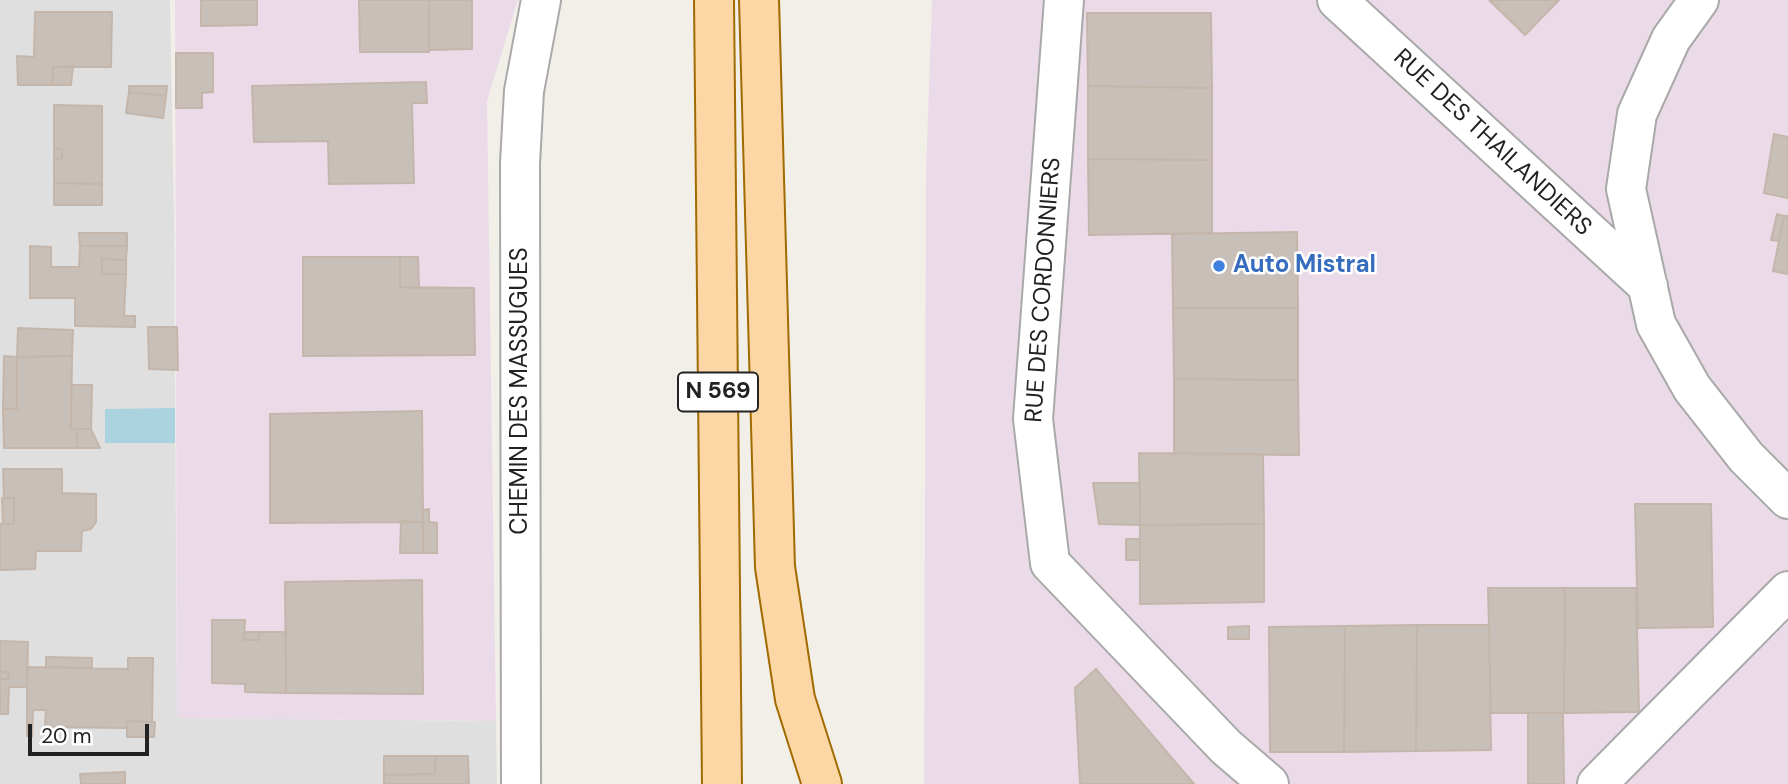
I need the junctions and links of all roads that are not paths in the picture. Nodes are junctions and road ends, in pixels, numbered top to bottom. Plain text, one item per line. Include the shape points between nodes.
1 (541, 0) edge
2 (714, 0) edge
3 (759, 0) edge
4 (1064, 0) edge
5 (1337, 0) edge
6 (1699, 0) edge
7 (1647, 286) junction
8 (1788, 499) edge
9 (1788, 591) edge
10 (521, 784) edge
11 (722, 784) edge
12 (822, 784) edge
13 (1269, 784) edge
14 (1597, 784) edge

1 - 10 street, CHEMIN DES MASSUGUES via 524,91 520,163
2 - 11 main road, N 569
3 - 12 main road via 775,568 795,699
4 - 13 street, RUE DES CORDONNIERS via 1032,419 1050,563 1226,747
5 - 7 street, RUE DES THAILANDIERS
6 - 7 street via 1671,39 1637,114 1626,189
7 - 8 street via 1656,324 1692,388 1746,457
9 - 14 street

